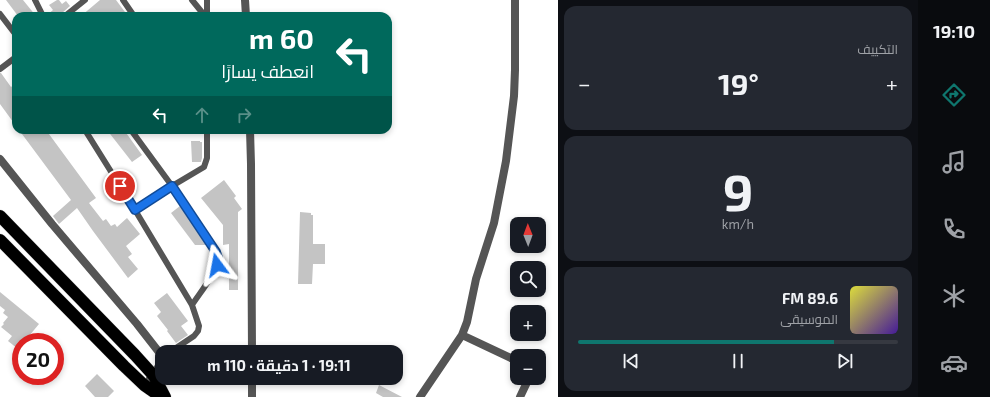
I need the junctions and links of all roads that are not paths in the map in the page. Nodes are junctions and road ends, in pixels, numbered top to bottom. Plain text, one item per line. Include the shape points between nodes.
1 (35, 0) edge
2 (85, 0) edge
3 (123, 0) edge
4 (192, 0) edge
5 (207, 0) edge
6 (246, 0) edge
7 (515, 0) edge
8 (41, 12) edge
9 (69, 12) edge
10 (131, 12) edge
11 (202, 12) edge
12 (206, 12) edge
13 (246, 12) edge
14 (0, 14) edge
15 (12, 30) edge
16 (12, 60) edge
17 (0, 69) edge
18 (88, 134) edge
19 (134, 134) edge
20 (207, 134) edge
21 (250, 134) edge
22 (0, 159) edge
23 (172, 186) junction
24 (135, 210) junction
25 (0, 216) edge
26 (0, 240) edge
27 (192, 305) junction
28 (462, 334) junction
29 (180, 345) edge
30 (252, 345) edge
31 (155, 347) edge
32 (510, 358) edge
33 (154, 376) junction
34 (144, 385) junction
35 (252, 385) edge
36 (526, 385) edge
37 (161, 397) edge
38 (165, 397) edge
39 (252, 397) edge
40 (420, 397) edge
41 (520, 397) edge

1 - 8 lane
2 - 9 lane
3 - 10 lane
4 - 11 lane
5 - 12 lane
6 - 13 street
7 - 28 street via 514,96 506,161 494,223
14 - 15 lane
16 - 17 lane
18 - 24 lane
19 - 23 lane
20 - 23 lane via 207,158 204,166
21 - 30 street
22 - 31 street
23 - 24 lane
23 - 27 lane via 218,258 210,279
24 - 27 lane
25 - 33 highway
26 - 34 highway
27 - 29 lane via 199,326 198,331
28 - 32 street
28 - 40 street
33 - 34 street
33 - 38 highway
34 - 37 highway
35 - 39 street
36 - 41 street

